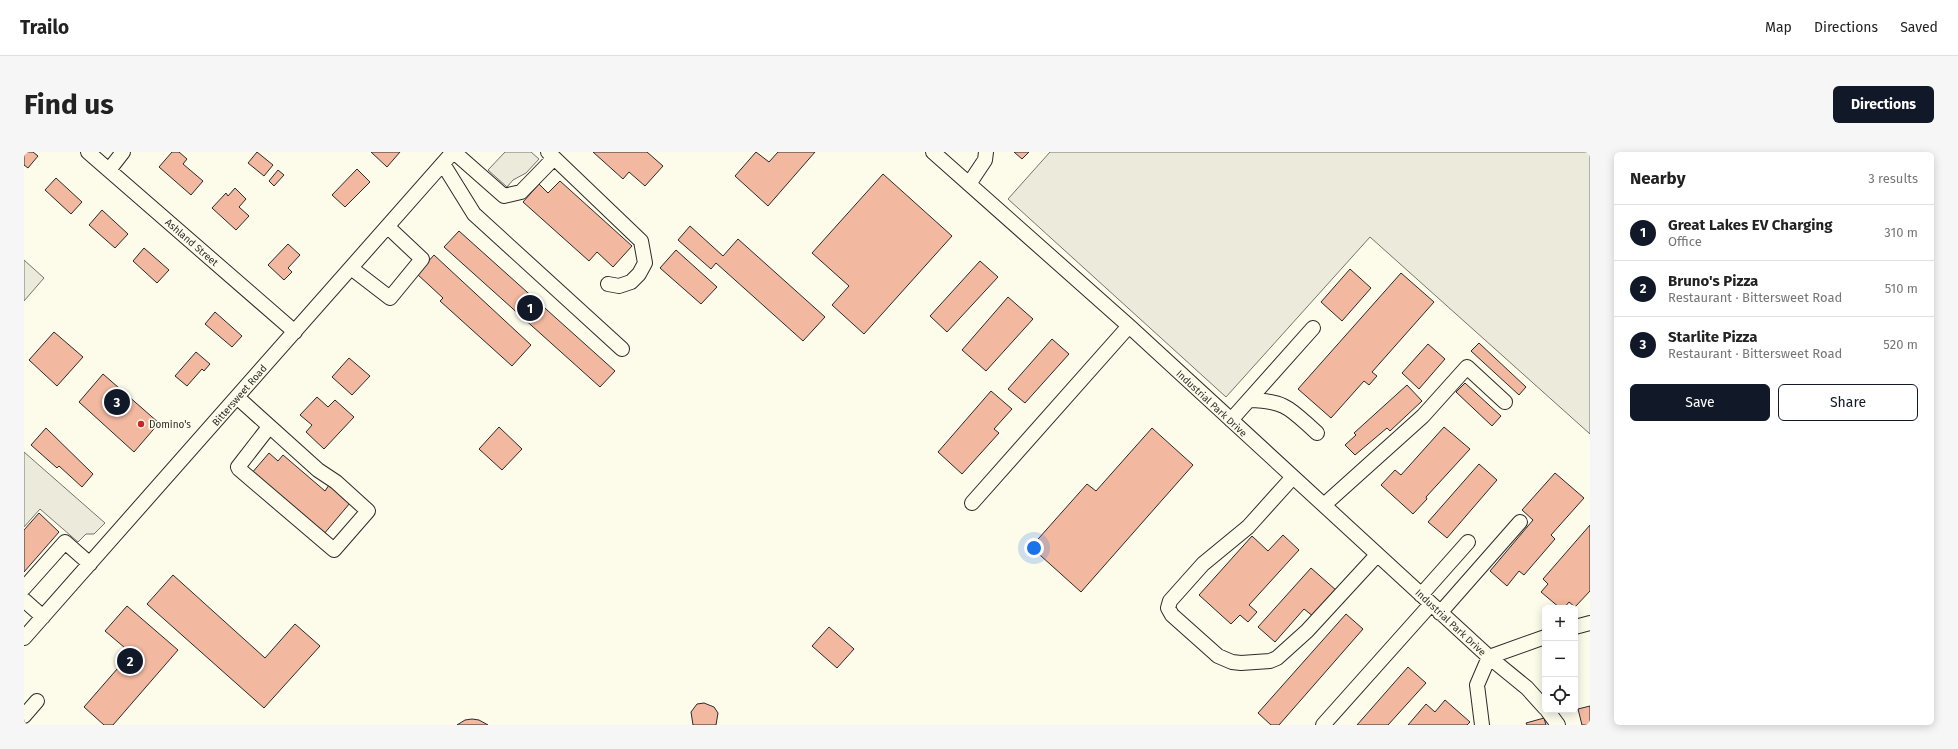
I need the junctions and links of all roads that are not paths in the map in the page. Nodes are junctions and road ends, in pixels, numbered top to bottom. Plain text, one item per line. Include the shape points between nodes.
1 (88, 152) edge
2 (123, 152) edge
3 (453, 152) edge
4 (933, 152) edge
5 (986, 152) edge
6 (551, 155) edge
7 (443, 164) junction
8 (109, 170) junction
9 (969, 184) junction
10 (388, 227) junction
11 (351, 268) junction
12 (608, 284) dead end
13 (1129, 326) junction
14 (1313, 328) dead end
15 (295, 332) junction
16 (622, 349) dead end
17 (237, 397) junction
18 (1249, 400) junction
19 (1505, 402) dead end
20 (1231, 420) junction
21 (269, 427) junction
22 (1317, 433) dead end
23 (1293, 477) junction
24 (972, 503) dead end
25 (1324, 505) junction
26 (1520, 522) dead end
27 (1468, 542) dead end
28 (1377, 555) junction
29 (90, 564) junction
30 (24, 588) edge
31 (24, 600) edge
32 (1431, 604) junction
33 (43, 617) junction
34 (1590, 623) edge
35 (1578, 626) edge
36 (24, 638) edge
37 (1542, 638) edge
38 (1489, 657) junction
39 (37, 701) dead end
40 (1542, 705) edge
41 (1549, 713) edge
42 (24, 716) edge
43 (1323, 725) edge
44 (1482, 725) edge
45 (1558, 725) edge

1 - 8 street, Ashland Street
2 - 8 street
3 - 6 street via 504,196 521,192
3 - 7 street, Bittersweet Road
4 - 9 street, Industrial Park Drive
5 - 9 street via 985,160
6 - 12 street via 641,240 645,263 639,274 631,282 619,286
7 - 10 street, Bittersweet Road
7 - 16 street via 474,214
8 - 15 street, Ashland Street
9 - 13 street, Industrial Park Drive
10 - 11 street, Bittersweet Road
10 - 11 street via 422,259 390,298
11 - 15 street, Bittersweet Road
13 - 20 street, Industrial Park Drive
13 - 24 street
14 - 18 street
15 - 17 street, Bittersweet Road
17 - 21 street
17 - 29 street, Bittersweet Road
18 - 20 street
18 - 22 street via 1282,404
19 - 25 street via 1467,367 1423,416
20 - 23 street, Industrial Park Drive
21 - 21 street via 368,511 334,550 238,468
23 - 25 street, Industrial Park Drive
23 - 28 street via 1248,527 1203,564 1180,589 1170,601 1168,608 1172,615 1218,656 1241,663 1270,661 1277,658 1307,631
25 - 28 street, Industrial Park Drive
26 - 32 street
27 - 32 street
28 - 32 street, Industrial Park Drive
29 - 30 street via 65,542
29 - 33 street, Bittersweet Road
31 - 33 street
32 - 38 street, Industrial Park Drive
32 - 43 street
33 - 36 street, Bittersweet Road
34 - 35 street
37 - 38 street
38 - 40 street, Industrial Park Drive via 1527,688
38 - 44 street via 1477,685
39 - 42 street
41 - 45 street, Industrial Park Drive

